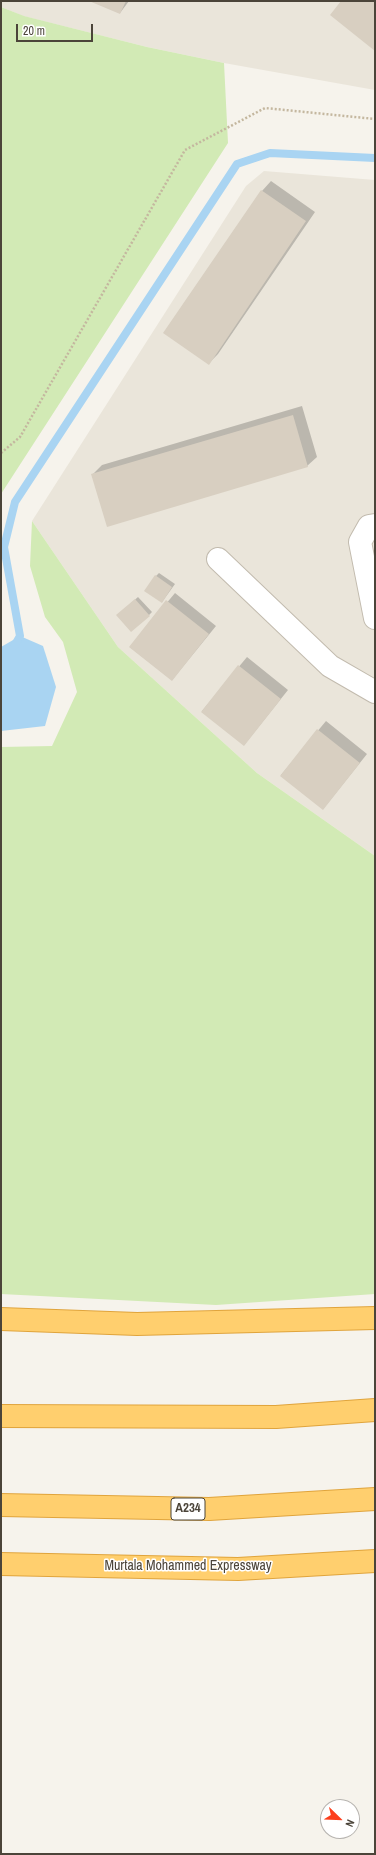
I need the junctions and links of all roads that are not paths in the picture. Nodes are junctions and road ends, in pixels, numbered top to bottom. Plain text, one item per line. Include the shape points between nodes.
1 (375, 525) edge
2 (218, 559) dead end
3 (375, 618) edge
4 (375, 692) edge
5 (375, 1318) edge
6 (1, 1319) edge
7 (375, 1410) edge
8 (1, 1416) edge
9 (375, 1498) edge
10 (1, 1504) edge
11 (375, 1561) edge
12 (1, 1564) edge

1 - 3 street via 369,526 360,542
2 - 4 street via 330,666
5 - 6 highway via 137,1324
7 - 8 highway via 276,1417
9 - 10 highway, A234 via 209,1510
11 - 12 highway, Murtala Mohammed Expressway via 238,1569

